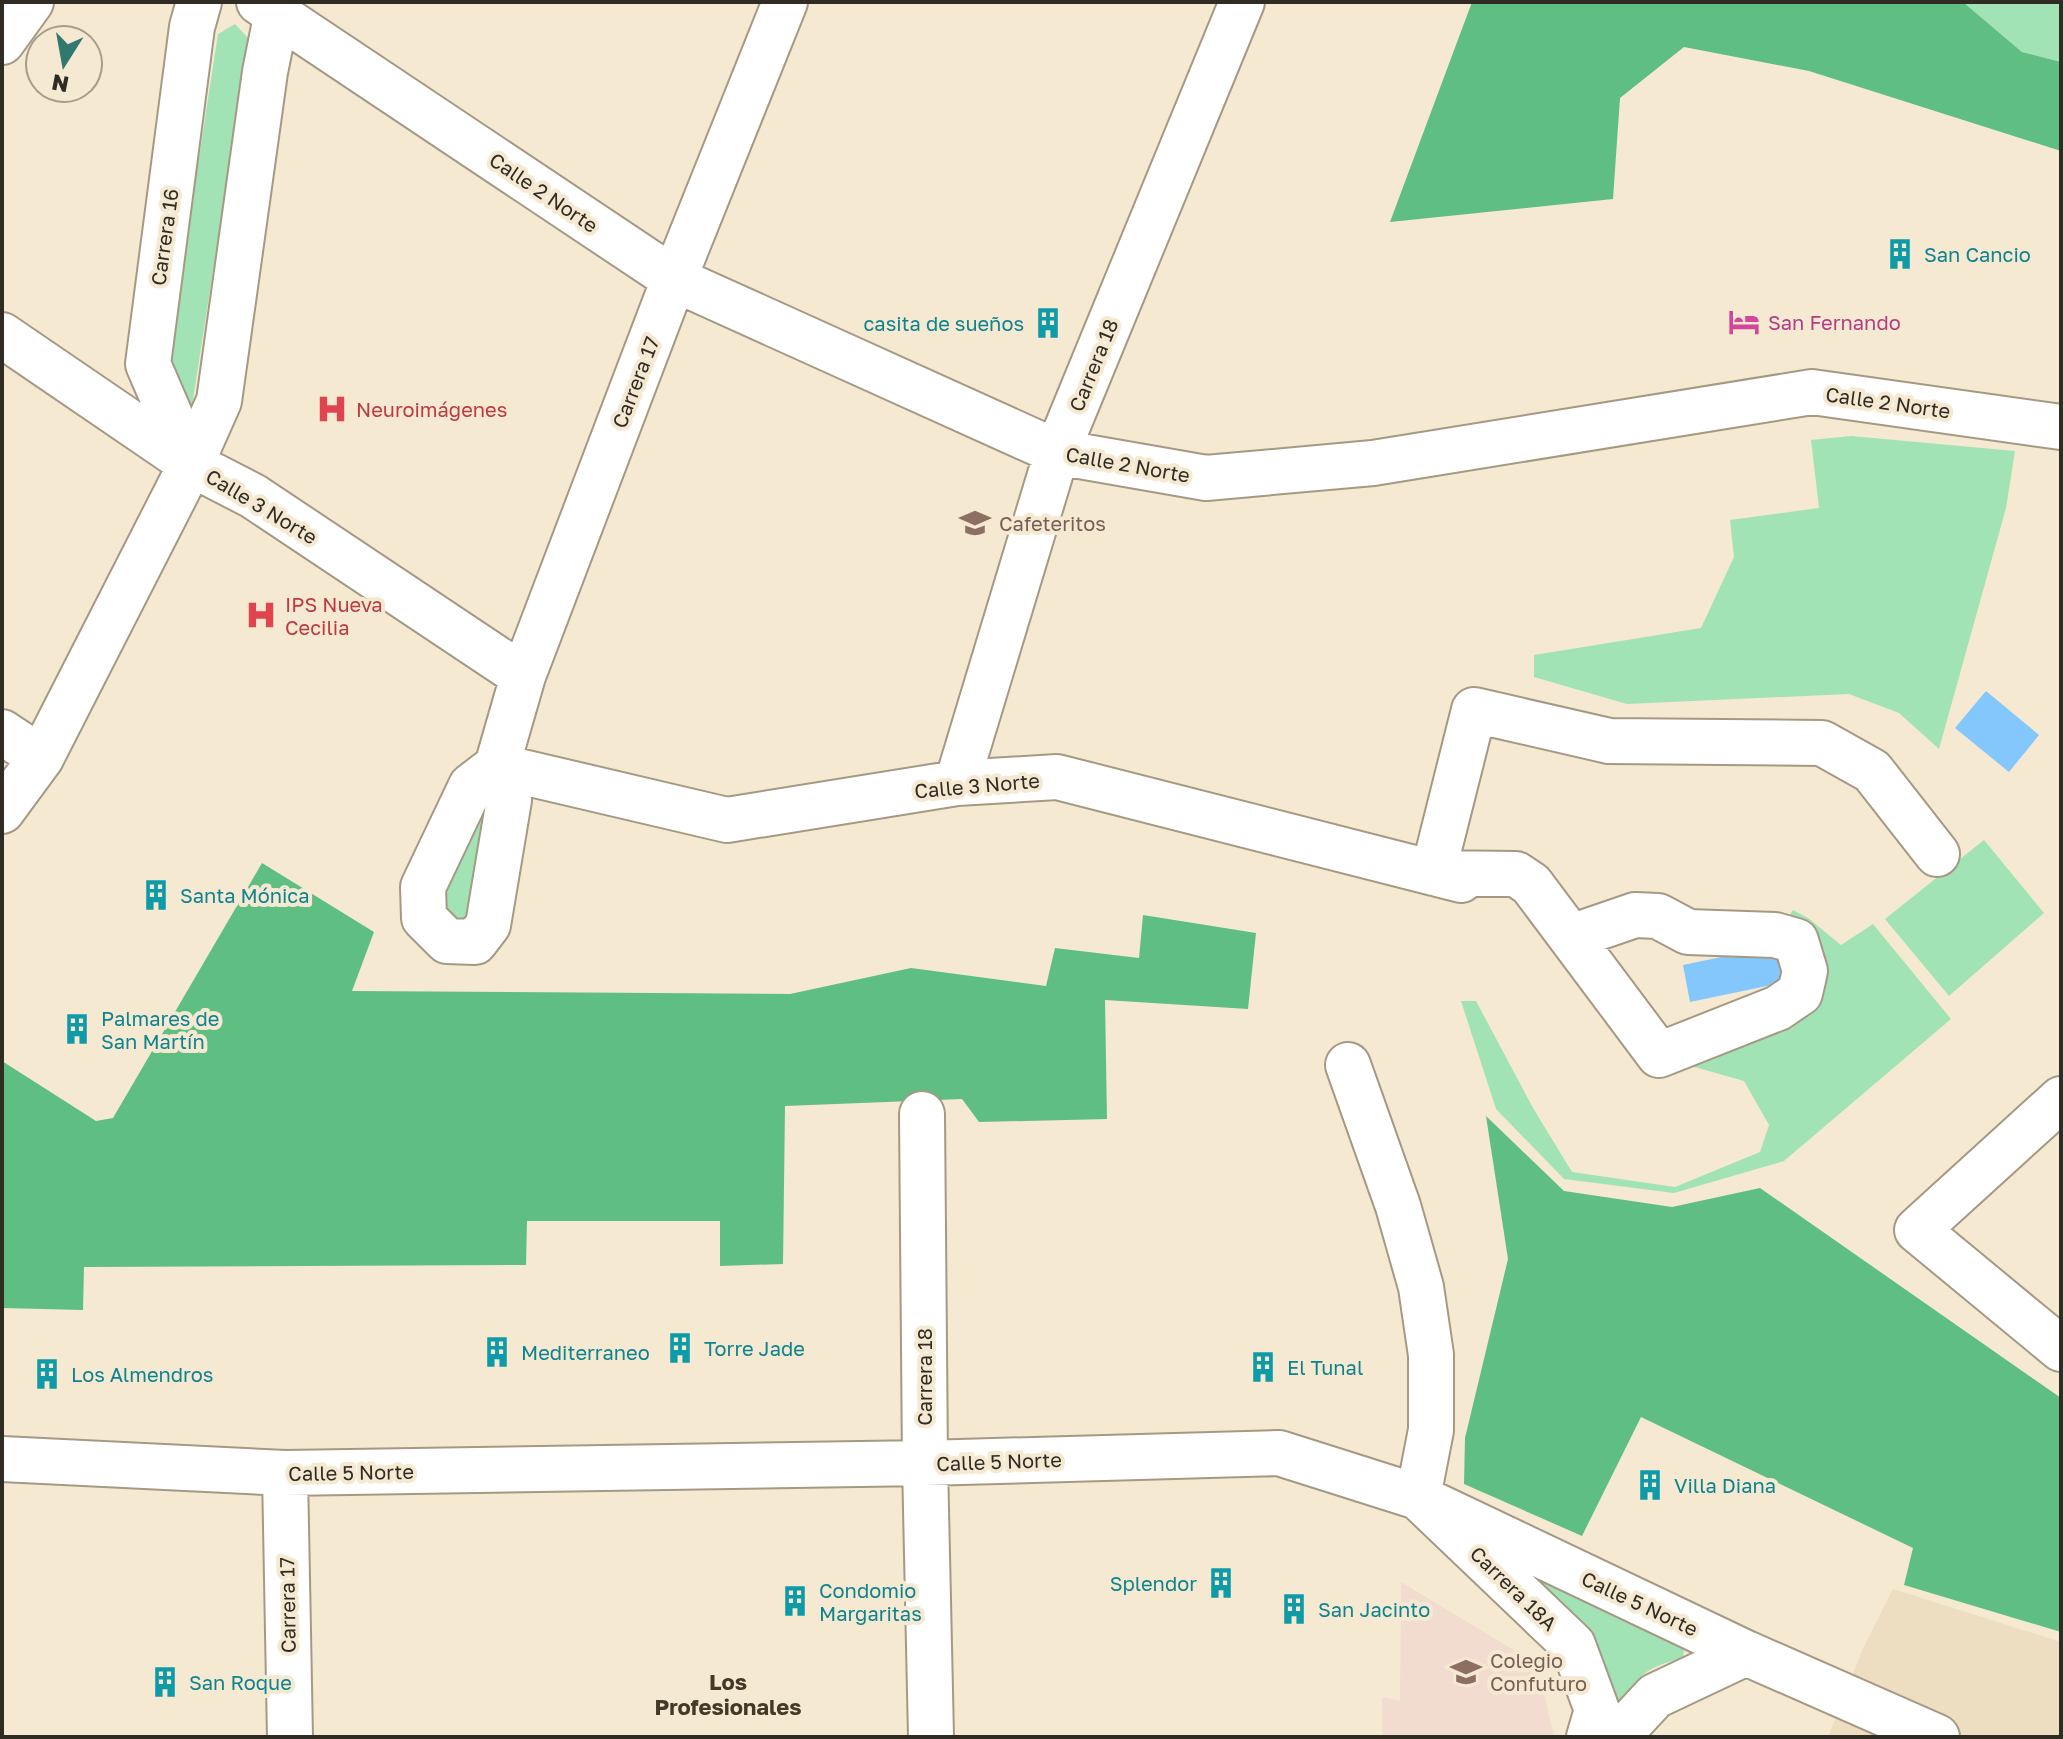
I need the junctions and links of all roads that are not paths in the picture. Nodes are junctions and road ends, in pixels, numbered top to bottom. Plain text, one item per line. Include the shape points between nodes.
1 (31, 2) edge
2 (199, 2) edge
3 (785, 2) edge
4 (1242, 2) edge
5 (272, 6) edge
6 (2, 42) edge
7 (674, 279) junction
8 (2, 335) edge
9 (2061, 427) edge
10 (1057, 452) junction
11 (191, 464) junction
12 (523, 676) junction
13 (2, 732) edge
14 (41, 758) junction
15 (497, 766) joint
16 (957, 783) junction
17 (2, 811) edge
18 (1937, 854) dead end
19 (1433, 873) junction
20 (1499, 889) dead end
21 (1571, 937) junction
22 (1348, 1065) dead end
23 (2061, 1099) edge
24 (922, 1114) dead end
25 (2053, 1328) edge
26 (2, 1459) edge
27 (925, 1463) junction
28 (285, 1473) junction
29 (1418, 1497) junction
30 (1746, 1653) junction
31 (290, 1737) edge
32 (931, 1737) edge
33 (1589, 1737) edge
34 (1617, 1737) edge
35 (1937, 1737) edge

1 - 6 street
2 - 11 street, Carrera 16 via 148,364
3 - 7 street, Carrera 17
4 - 10 street, Carrera 18
5 - 7 street, Calle 2 Norte
5 - 11 street via 219,401
7 - 10 street, Calle 2 Norte
7 - 12 street, Carrera 17
8 - 11 street, Calle 3 Norte
9 - 10 street, Calle 2 Norte via 1812,392 1373,463 1206,478
10 - 16 street, Carrera 18
11 - 12 street, Calle 3 Norte via 253,496
11 - 14 street
12 - 15 street, Carrera 17
13 - 14 street
14 - 17 street
15 - 16 street, Calle 3 Norte via 727,820
16 - 19 street, Calle 3 Norte via 1057,777
18 - 19 street via 1872,771 1822,743 1609,741 1474,710
19 - 20 street, Calle 3 Norte
19 - 21 street via 1516,874 1531,884
21 - 21 street via 1635,915 1658,916 1688,932 1775,935 1796,941 1805,971 1800,993 1778,1008 1659,1055
22 - 29 street via 1421,1287 1431,1355 1431,1430
23 - 25 street via 1917,1230
24 - 27 street, Carrera 18
26 - 28 street, Calle 5 Norte
27 - 28 street, Calle 5 Norte
27 - 29 street, Calle 5 Norte via 1279,1453
27 - 32 street, Carrera 18
28 - 31 street, Carrera 17
29 - 30 street, Calle 5 Norte
29 - 33 street, Carrera 18A via 1573,1645 1597,1710
30 - 34 street via 1655,1696
30 - 35 street, Calle 5 Norte

